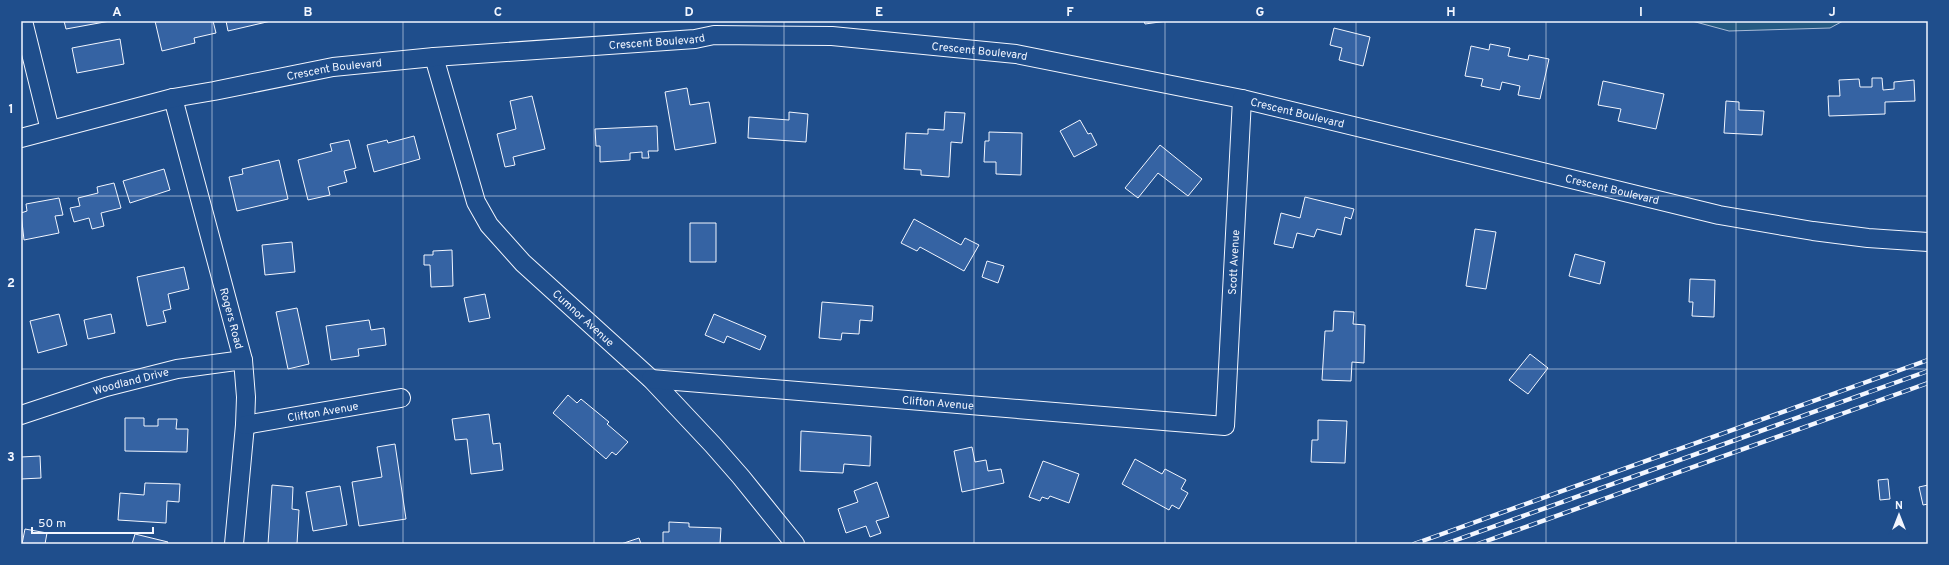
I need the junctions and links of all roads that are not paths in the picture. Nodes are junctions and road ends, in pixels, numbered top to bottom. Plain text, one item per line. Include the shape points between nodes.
1 (23, 21) edge
2 (434, 57) junction
3 (173, 98) junction
4 (1242, 99) junction
5 (50, 130) junction
6 (21, 138) edge
7 (1928, 242) edge
8 (243, 360) junction
9 (651, 379) junction
10 (401, 398) dead end
11 (21, 415) edge
12 (245, 425) junction
13 (1225, 426) joint
14 (234, 544) edge
15 (795, 544) edge

1 - 5 street
2 - 3 street, Crescent Boulevard via 333,67
2 - 4 street, Crescent Boulevard via 695,39 714,35 832,36 1016,54
2 - 9 street, Cumnor Avenue via 476,202 485,220 523,263
3 - 5 street, Crescent Boulevard
3 - 8 street, Rogers Road
4 - 7 street, Crescent Boulevard via 1719,215 1820,232
4 - 13 street, Scott Avenue
5 - 6 street, Crescent Boulevard
8 - 11 street, Woodland Drive via 177,369 120,383
8 - 12 street, Rogers Road
9 - 13 street, Clifton Avenue
9 - 15 street, Cumnor Avenue via 737,472
10 - 12 street, Clifton Avenue
12 - 14 street, Rogers Road

